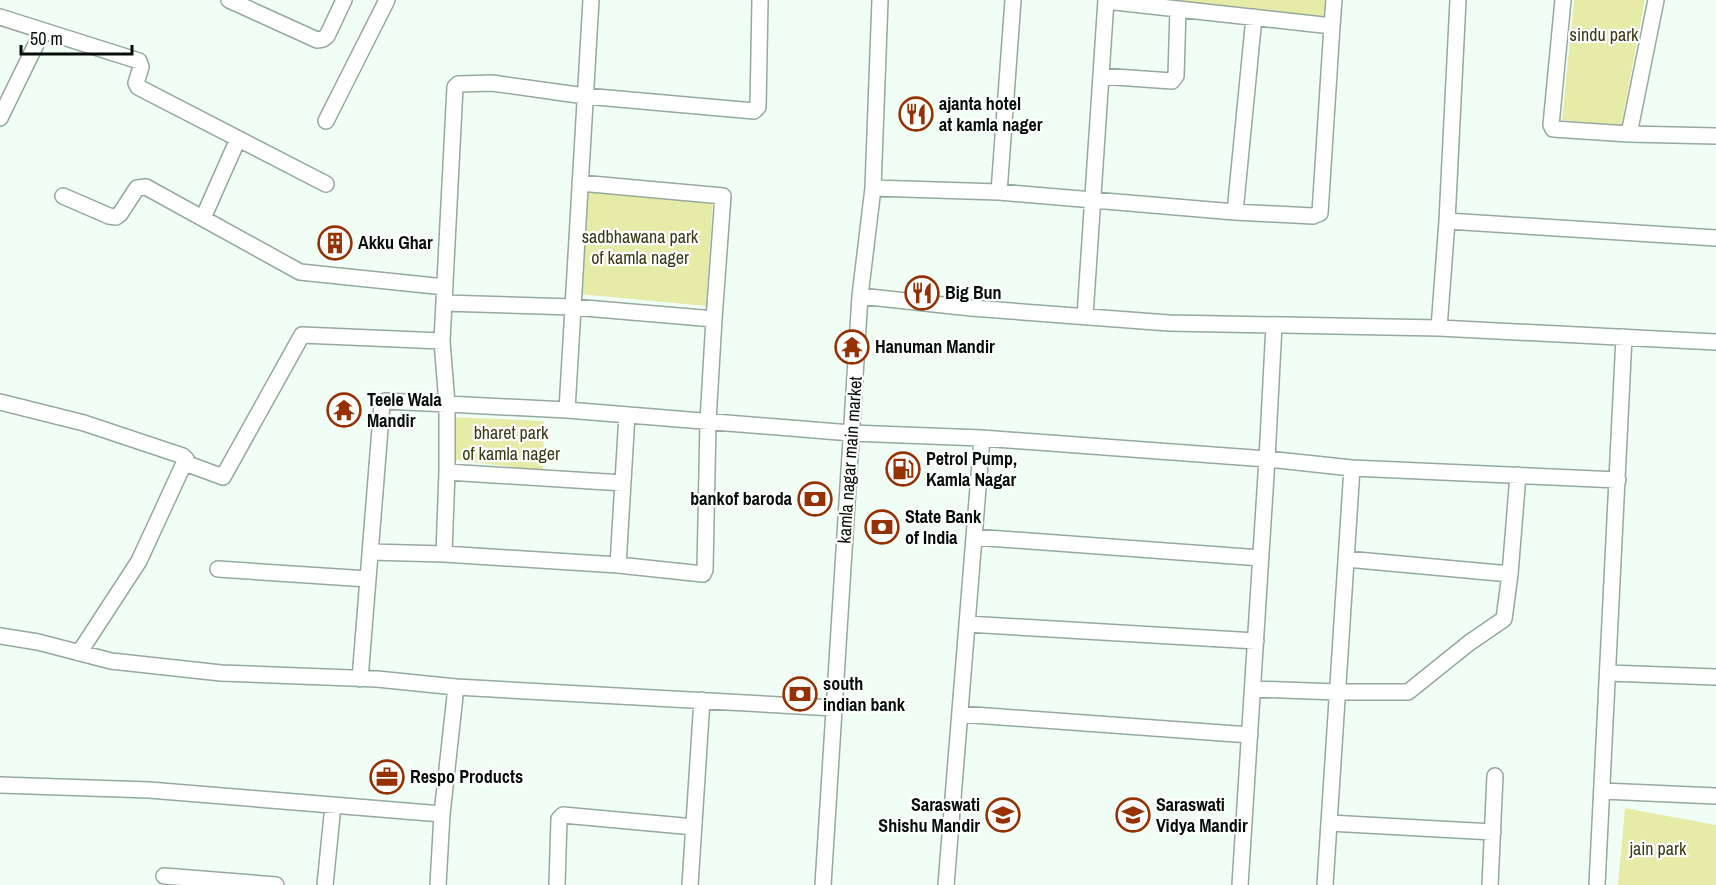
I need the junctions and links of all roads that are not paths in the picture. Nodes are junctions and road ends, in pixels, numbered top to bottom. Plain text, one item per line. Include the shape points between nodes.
1 (229, 0) edge
2 (344, 0) edge
3 (387, 0) edge
4 (591, 0) edge
5 (760, 0) edge
6 (880, 0) edge
7 (1013, 0) edge
8 (1334, 0) edge
9 (1458, 0) edge
10 (1563, 0) edge
11 (1656, 0) edge
12 (1106, 1) edge
13 (1178, 9) junction
14 (0, 17) edge
15 (1254, 17) junction
16 (1332, 26) junction
17 (42, 32) junction
18 (1101, 76) junction
19 (585, 96) junction
20 (2, 109) edge
21 (326, 121) dead end
22 (1629, 134) junction
23 (1716, 136) edge
24 (238, 139) junction
25 (580, 183) junction
26 (326, 184) dead end
27 (873, 188) junction
28 (999, 192) junction
29 (63, 196) dead end
30 (1093, 200) junction
31 (1235, 212) junction
32 (203, 218) junction
33 (1447, 221) junction
34 (1716, 238) edge
35 (446, 287) junction
36 (860, 296) junction
37 (444, 303) junction
38 (573, 307) junction
39 (1085, 316) junction
40 (714, 320) junction
41 (1274, 325) junction
42 (1439, 328) junction
43 (1624, 337) junction
44 (442, 341) junction
45 (1716, 342) edge
46 (0, 402) edge
47 (447, 404) junction
48 (567, 410) junction
49 (627, 415) junction
50 (708, 421) junction
51 (852, 433) junction
52 (982, 438) junction
53 (1267, 459) junction
54 (185, 463) junction
55 (1352, 468) junction
56 (447, 471) junction
57 (1518, 475) junction
58 (1618, 480) junction
59 (623, 483) junction
60 (974, 537) junction
61 (370, 552) junction
62 (444, 554) junction
63 (1261, 558) junction
64 (1346, 559) junction
65 (618, 565) junction
66 (218, 569) dead end
67 (1510, 574) junction
68 (368, 579) junction
69 (967, 624) junction
70 (0, 636) edge
71 (1256, 641) junction
72 (79, 653) junction
73 (1609, 673) junction
74 (1716, 677) edge
75 (360, 678) junction
76 (456, 687) junction
77 (1253, 689) junction
78 (1337, 692) junction
79 (702, 700) junction
80 (834, 708) junction
81 (960, 714) junction
82 (1250, 735) junction
83 (1496, 776) dead end
84 (0, 785) edge
85 (1603, 791) junction
86 (1716, 796) edge
87 (333, 805) junction
88 (442, 814) junction
89 (1329, 823) junction
90 (694, 827) junction
91 (1493, 832) junction
92 (164, 876) dead end
93 (276, 885) edge
94 (325, 885) edge
95 (438, 885) edge
96 (557, 885) edge
97 (690, 885) edge
98 (823, 885) edge
99 (946, 885) edge
100 (1240, 885) edge
101 (1325, 885) edge
102 (1490, 885) edge
103 (1597, 885) edge

1 - 2 street via 317,40 327,36
3 - 21 street
4 - 19 street
5 - 19 street via 757,110
6 - 27 street, kamla nagar main market
7 - 28 street
8 - 16 street
9 - 33 street
10 - 22 street via 1552,129
11 - 22 street
12 - 13 street
12 - 18 street
13 - 15 street
13 - 18 street via 1176,76 1172,81
14 - 17 street
15 - 16 street
15 - 31 street
16 - 31 street via 1320,213 1313,216
17 - 20 street
17 - 24 street via 139,61 138,87
18 - 30 street
19 - 25 street
19 - 35 street via 492,82 456,85
22 - 23 street
24 - 26 street
24 - 32 street
25 - 38 street
25 - 40 street via 723,195
27 - 28 street
27 - 36 street, kamla nagar main market
28 - 30 street
29 - 32 street via 116,217 137,188 146,187
30 - 31 street
30 - 39 street
32 - 35 street via 305,273
33 - 34 street
33 - 42 street
35 - 37 street
36 - 39 street
36 - 51 street, kamla nagar main market
37 - 38 street
37 - 44 street
38 - 40 street
38 - 48 street
39 - 41 street
40 - 50 street
41 - 42 street
41 - 53 street
42 - 43 street
43 - 45 street
43 - 58 street
44 - 47 street
44 - 54 street via 302,335 224,477
46 - 54 street via 183,456
47 - 48 street
47 - 56 street
47 - 61 street via 382,404
48 - 49 street
49 - 50 street
49 - 59 street
50 - 51 street
50 - 65 street via 703,574
51 - 52 street
51 - 80 street, kamla nagar main market
52 - 53 street
52 - 60 street
53 - 55 street
53 - 63 street
54 - 72 street via 139,561
55 - 57 street
55 - 64 street
56 - 59 street
56 - 62 street
57 - 58 street
57 - 67 street
58 - 73 street
59 - 65 street
60 - 63 street
60 - 69 street
61 - 62 street
61 - 68 street
62 - 65 street
63 - 71 street
64 - 67 street
64 - 78 street
66 - 68 street
67 - 78 street via 1504,619 1411,690
68 - 75 street
69 - 71 street
69 - 81 street
70 - 72 street
71 - 77 street
72 - 75 street via 111,661 221,673
73 - 74 street
73 - 85 street
75 - 76 street
76 - 79 street
76 - 88 street
77 - 78 street
77 - 82 street
78 - 89 street
79 - 80 street
79 - 90 street
80 - 98 street, kamla nagar main market
81 - 82 street
81 - 99 street
82 - 100 street
83 - 91 street
84 - 87 street via 149,790
85 - 86 street
85 - 103 street
87 - 88 street
87 - 94 street
88 - 95 street
89 - 91 street
89 - 101 street
90 - 96 street via 563,815
90 - 97 street
91 - 102 street
92 - 93 street

